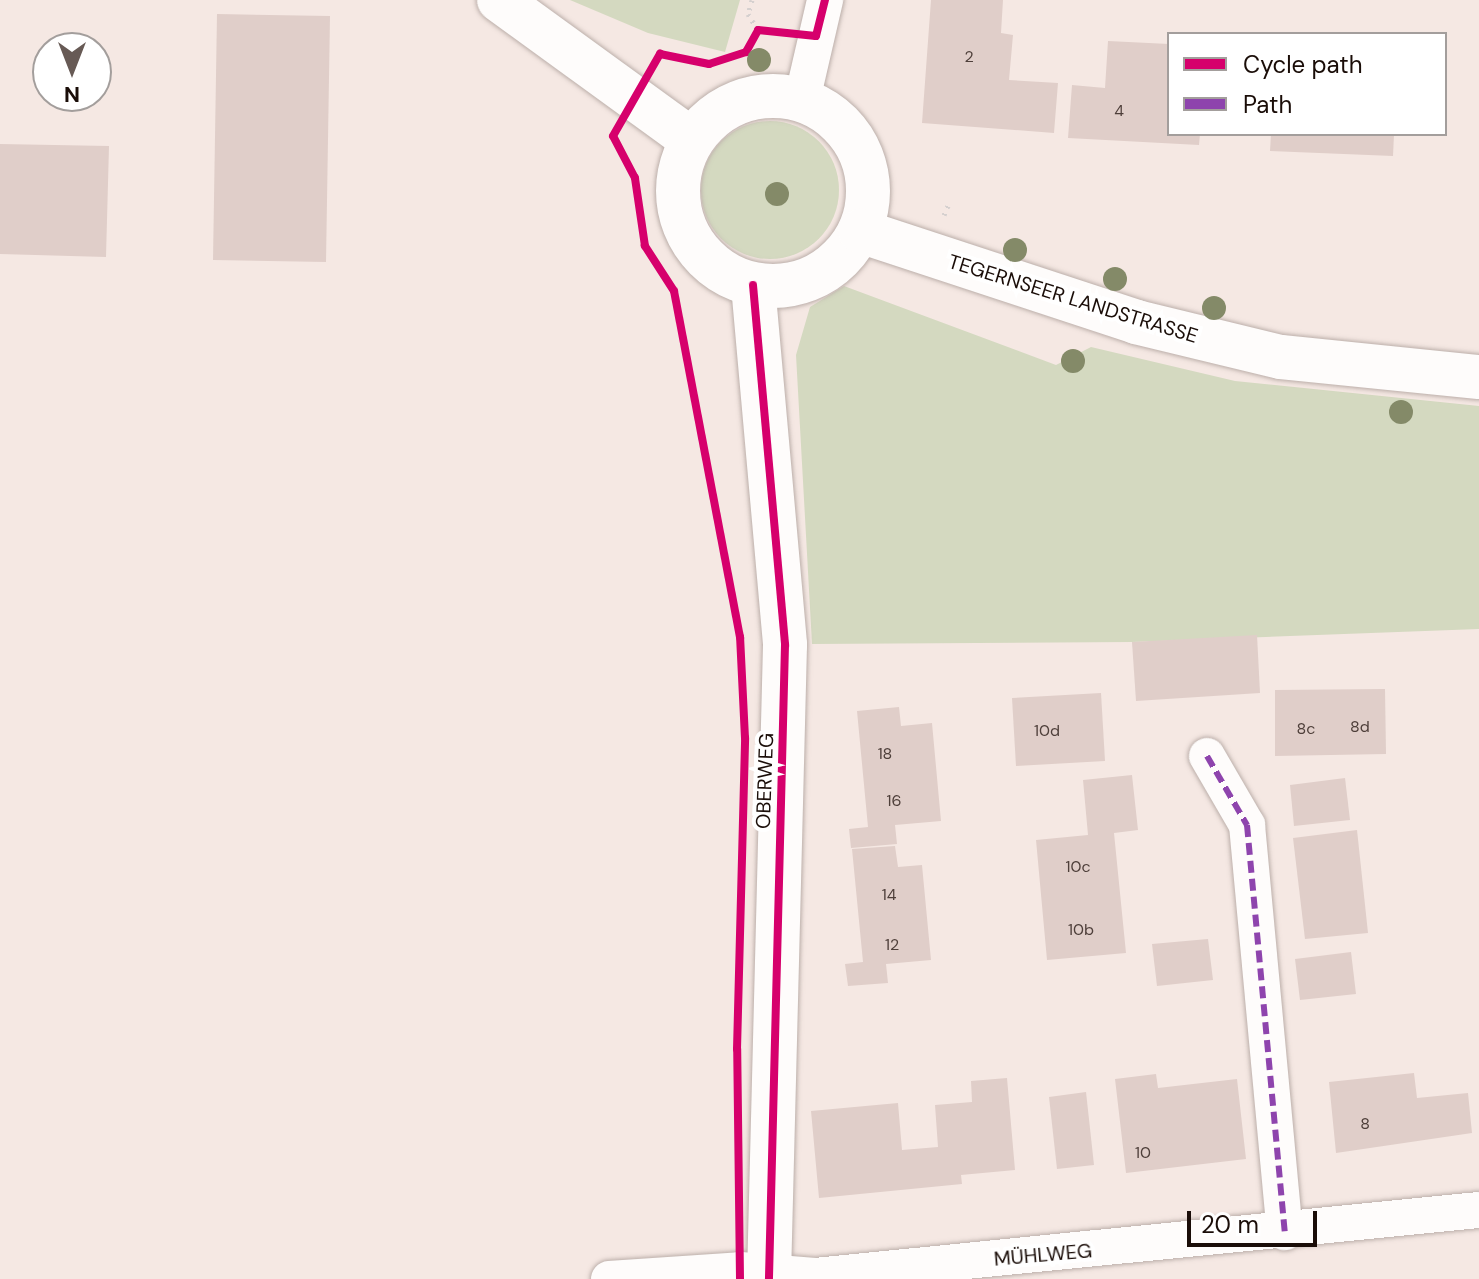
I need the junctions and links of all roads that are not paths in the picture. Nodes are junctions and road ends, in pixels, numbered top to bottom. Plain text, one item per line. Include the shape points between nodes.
1 (499, 0) edge
2 (825, 0) edge
3 (802, 100) junction
4 (692, 140) junction
5 (860, 231) junction
6 (753, 285) junction
7 (1479, 377) edge
8 (1207, 756) dead end
9 (1479, 1210) edge
10 (1285, 1232) junction
11 (769, 1275) edge
12 (609, 1279) edge

1 - 4 main road
2 - 3 street
3 - 4 main road via 771,96 741,101 713,117
3 - 5 main road via 826,112 861,152 868,204
4 - 6 main road via 680,167 684,226 722,272
5 - 6 main road via 826,270 802,282
5 - 7 main road, TEGERNSEER LANDSTRASSE via 1136,322 1266,353 1364,370
6 - 11 main road, OBERWEG via 785,645
8 - 10 street via 1247,825
9 - 10 street, MÜHLWEG
10 - 11 street, MÜHLWEG via 815,1276
11 - 12 street, MÜHLWEG

